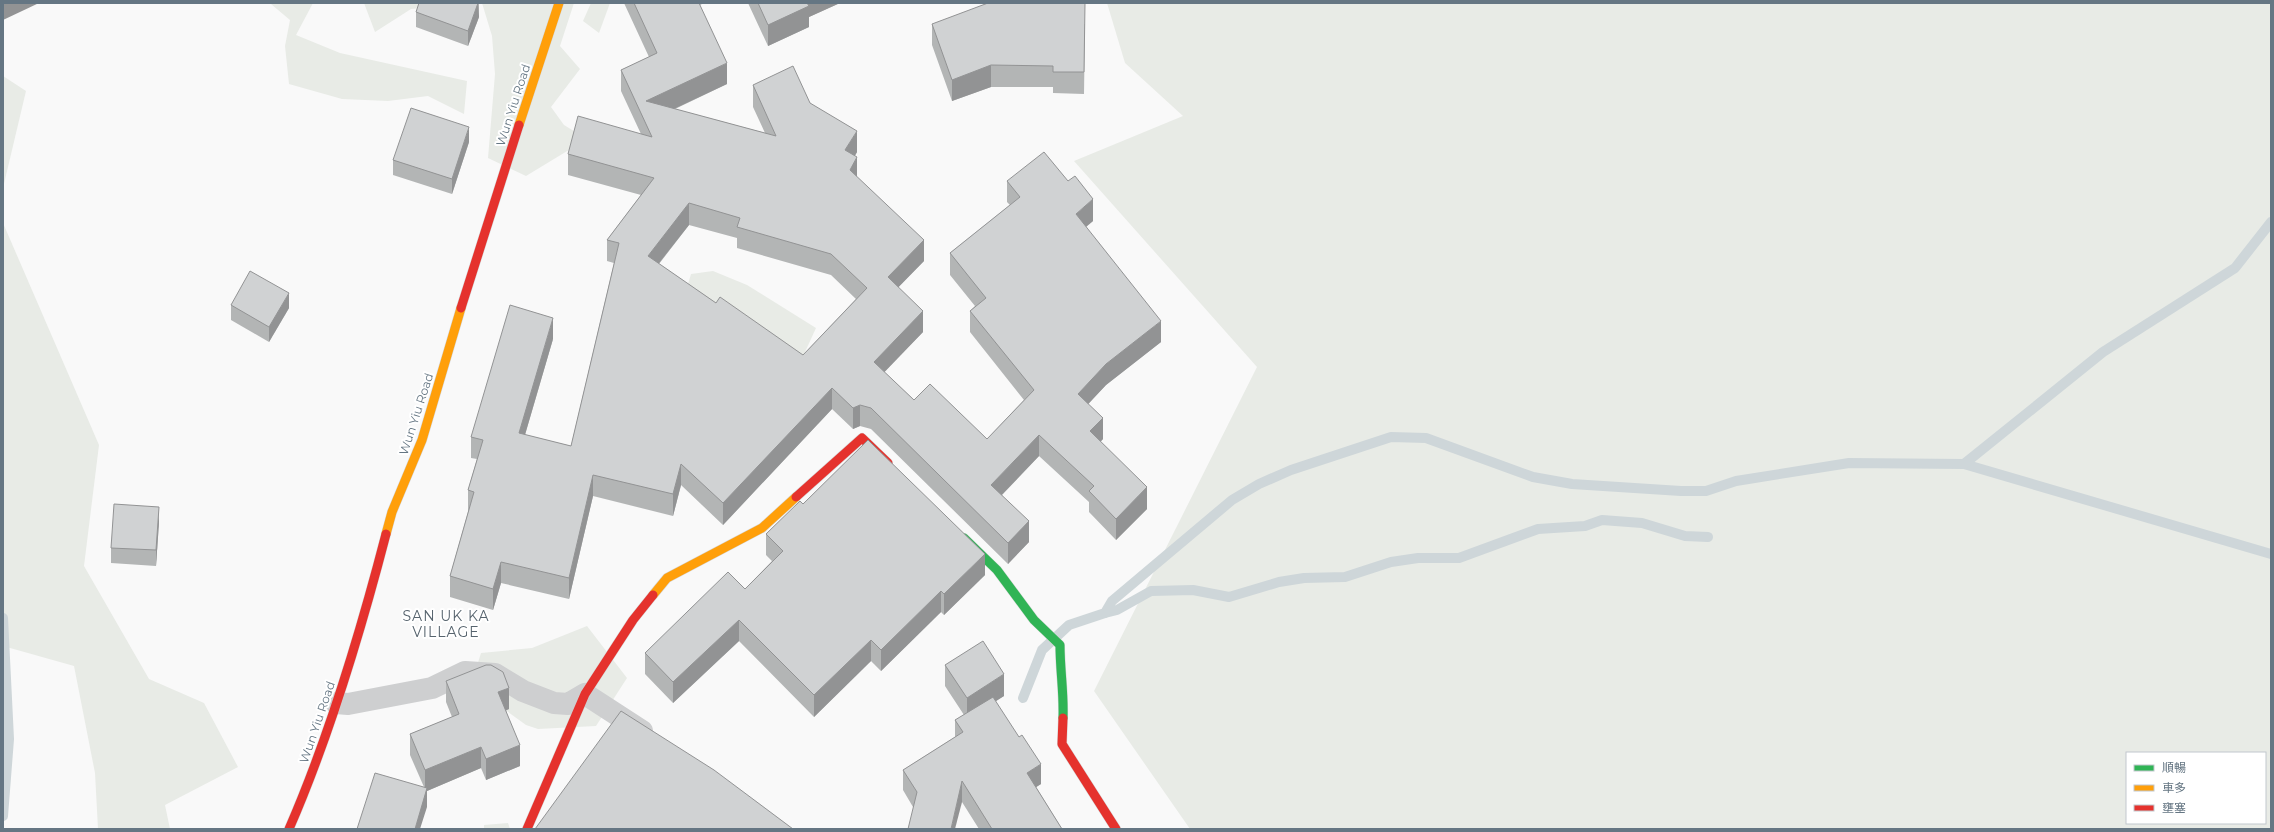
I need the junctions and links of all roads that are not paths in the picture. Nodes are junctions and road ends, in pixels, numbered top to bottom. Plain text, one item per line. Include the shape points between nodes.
1 (559, 3) edge
2 (896, 471) edge
3 (958, 532) edge
4 (586, 694) junction
5 (336, 703) junction
6 (657, 741) edge
7 (289, 829) edge
8 (527, 829) edge
9 (1116, 829) edge

1 - 5 street, Wun Yiu Road via 485,226 422,440 392,512
2 - 4 street via 862,438 762,528 667,578 633,620
3 - 9 street via 997,570 1034,620 1060,645 1060,675 1064,690 1062,744
4 - 5 street via 568,704 554,703 523,691 495,674 466,672 432,688 348,704
4 - 6 street
4 - 8 street
5 - 7 street, Wun Yiu Road via 307,788

